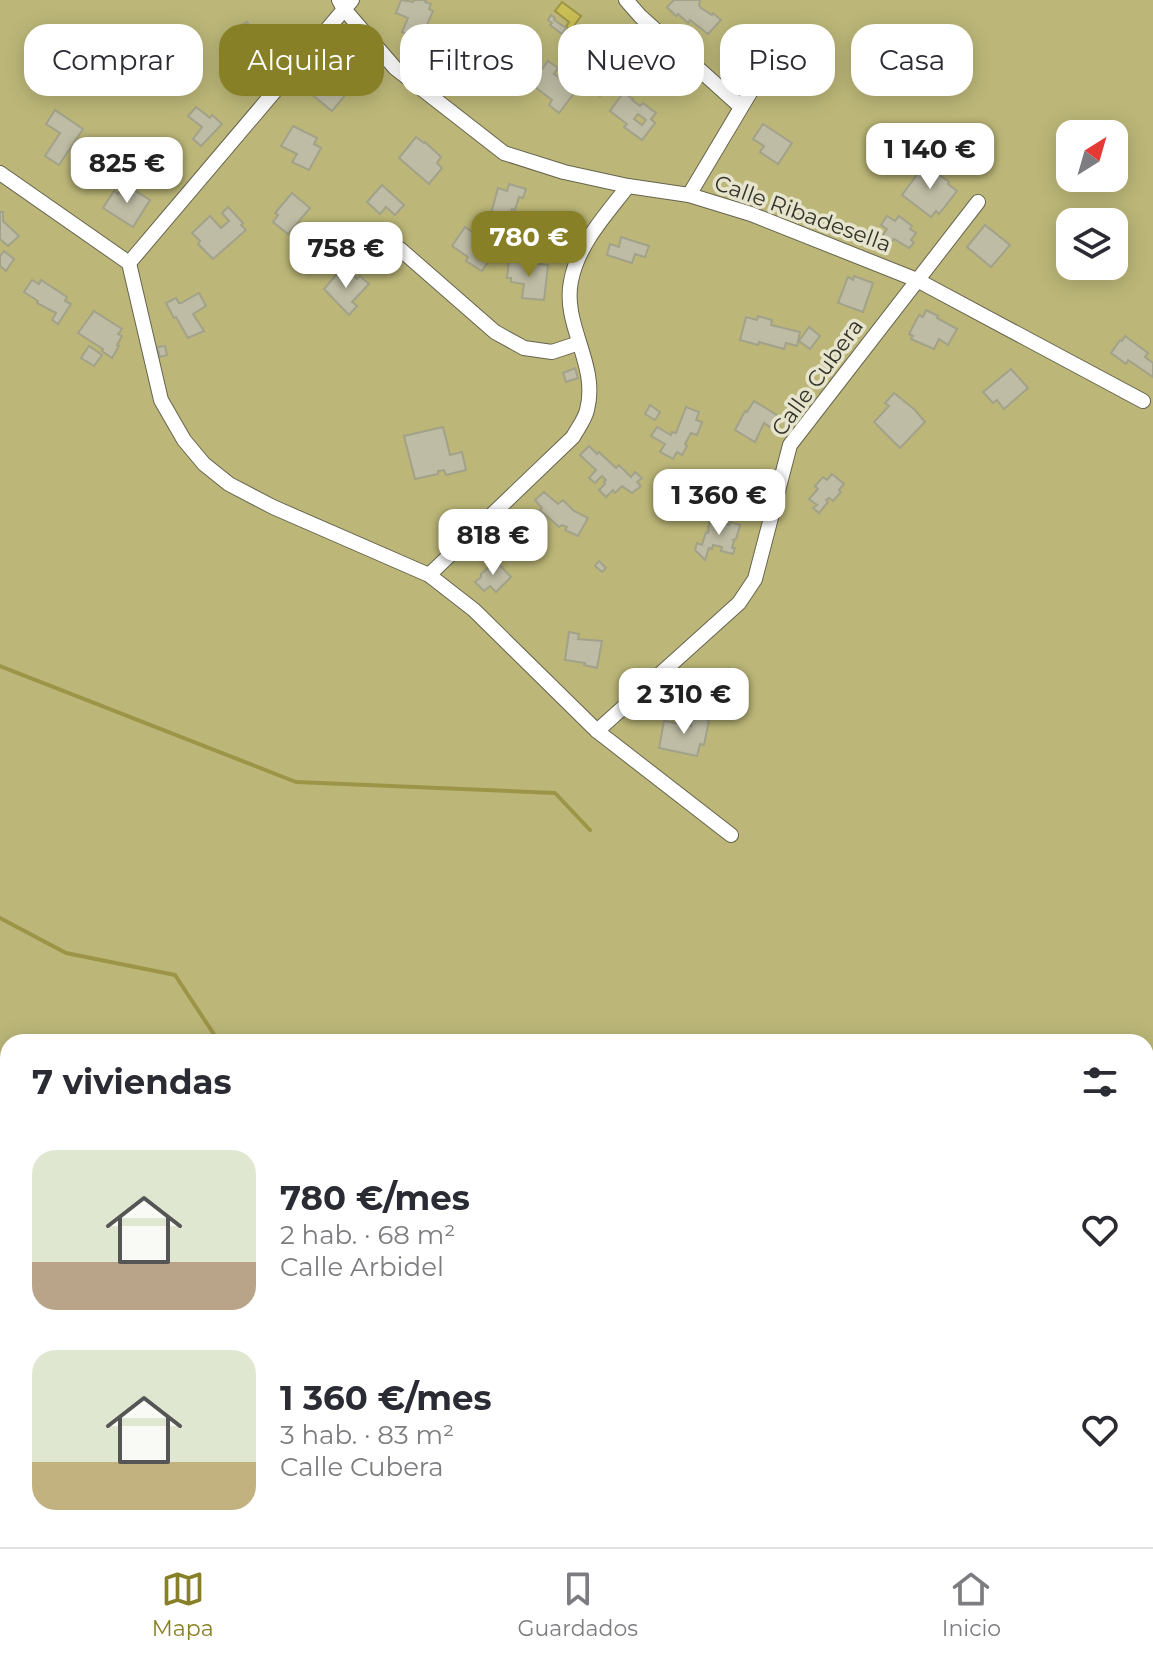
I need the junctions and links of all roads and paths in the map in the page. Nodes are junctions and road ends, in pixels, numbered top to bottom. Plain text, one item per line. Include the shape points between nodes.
1 (626, 0) edge
2 (345, 3) edge
3 (748, 96) edge
4 (741, 107) junction
5 (0, 173) edge
6 (628, 186) junction
7 (689, 195) junction
8 (978, 202) dead end
9 (400, 249) dead end
10 (129, 263) junction
11 (917, 280) junction
12 (579, 343) junction
13 (1143, 401) dead end
14 (429, 575) junction
15 (597, 731) junction
16 (731, 835) dead end

1 - 4 street
2 - 6 street, Calle Ribadesella via 395,68 504,153
2 - 10 street
3 - 4 street
4 - 7 street
5 - 10 street
6 - 7 street, Calle Ribadesella
6 - 12 street via 577,261 569,302
7 - 11 street, Calle Ribadesella
8 - 11 street, Calle Cubera
9 - 12 street via 495,332 524,348 552,352
10 - 14 street via 161,400 204,464 273,507
11 - 13 street, Calle Ribadesella
11 - 15 street, Calle Cubera via 790,445 755,579 739,603
12 - 14 street via 590,391 587,413 573,437
14 - 15 street via 474,610
15 - 16 street

